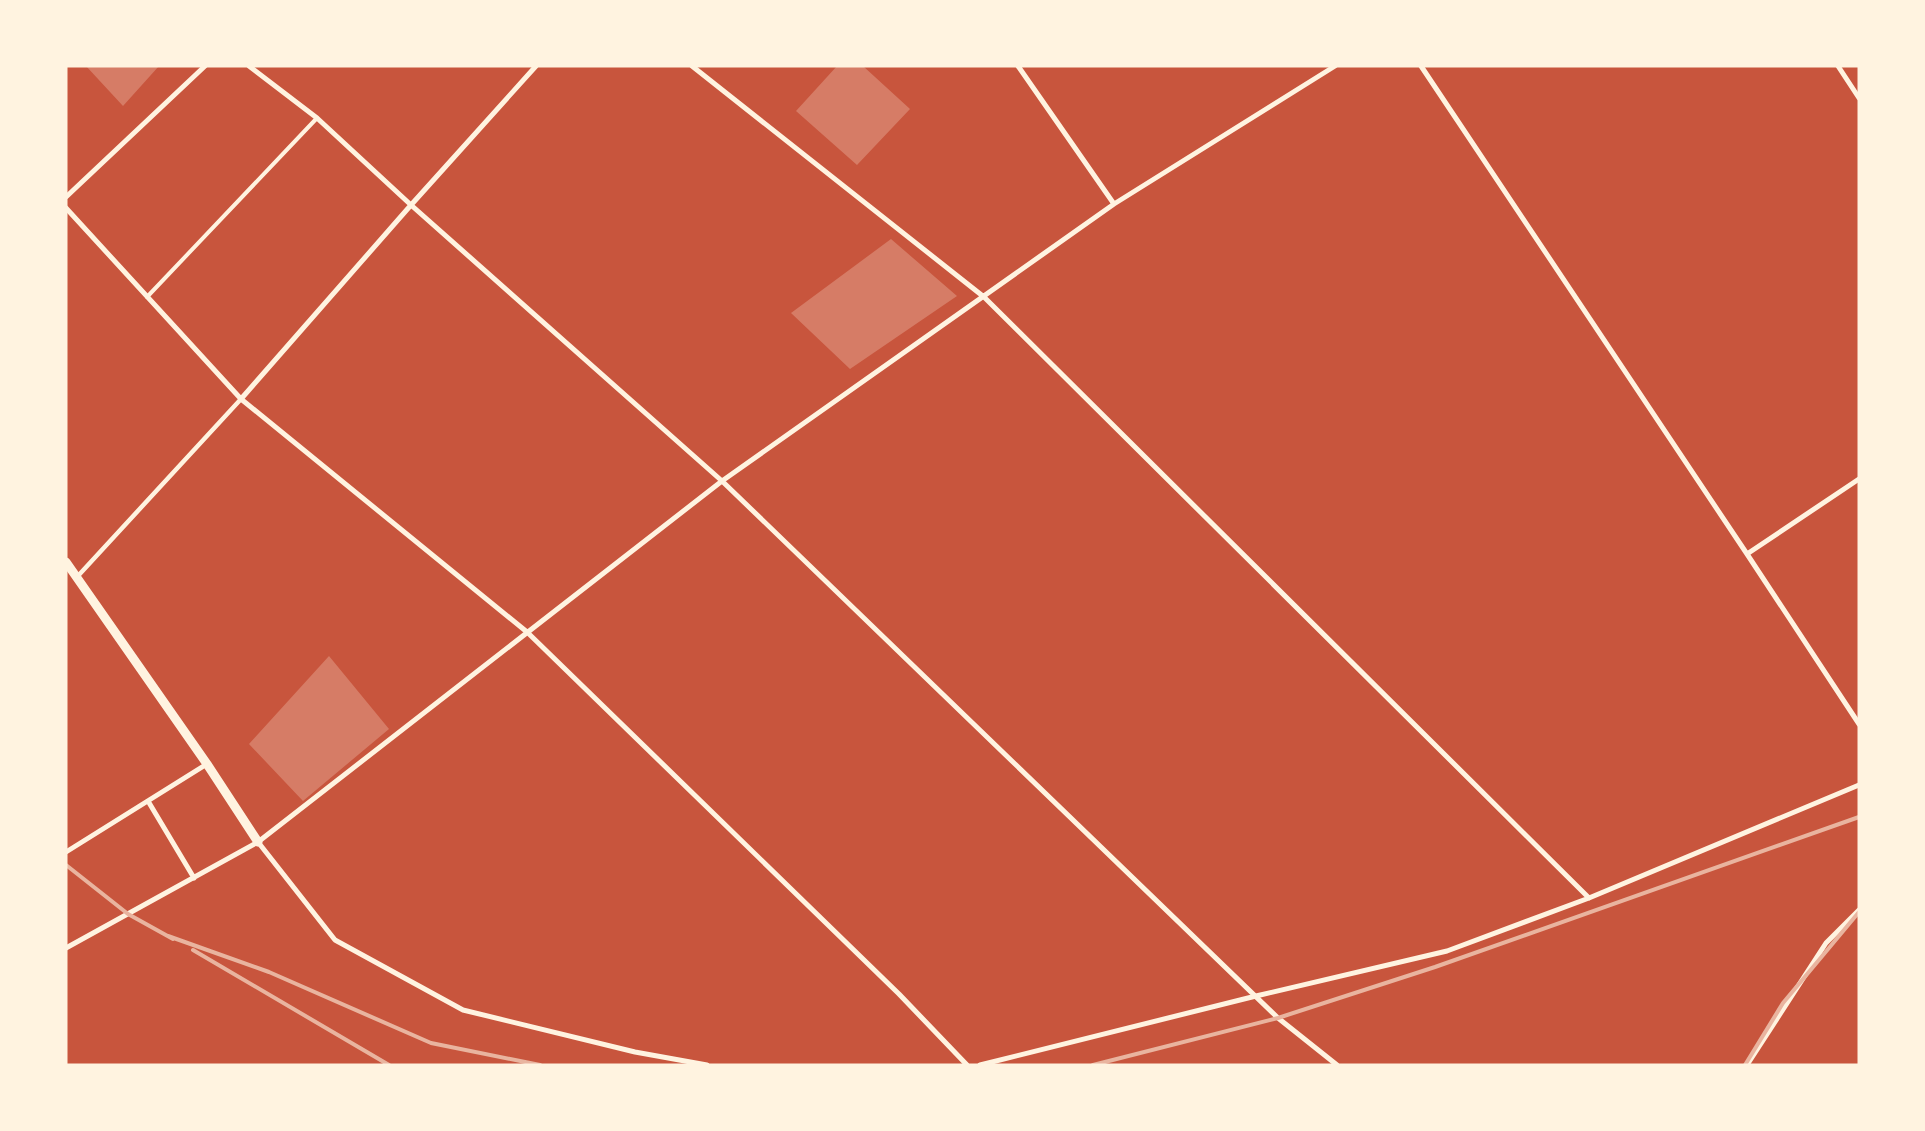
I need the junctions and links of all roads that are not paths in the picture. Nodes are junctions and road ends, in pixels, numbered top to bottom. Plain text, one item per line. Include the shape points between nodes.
1 (205, 66) edge
2 (250, 66) edge
3 (536, 66) edge
4 (692, 66) edge
5 (1018, 66) edge
6 (1335, 66) edge
7 (1421, 66) edge
8 (1838, 66) edge
9 (1859, 98) edge
10 (317, 118) junction
11 (66, 197) edge
12 (1114, 204) junction
13 (411, 205) junction
14 (66, 208) edge
15 (147, 297) junction
16 (984, 297) junction
17 (241, 399) junction
18 (1859, 478) edge
19 (722, 481) junction
20 (1747, 554) junction
21 (66, 562) edge
22 (77, 577) junction
23 (527, 632) junction
24 (1859, 724) edge
25 (207, 764) junction
26 (1859, 785) edge
27 (148, 801) junction
28 (258, 842) junction
29 (66, 852) edge
30 (194, 878) junction
31 (1589, 898) junction
32 (1859, 910) edge
33 (66, 948) edge
34 (1256, 996) junction
35 (707, 1065) edge
36 (967, 1065) edge
37 (980, 1065) edge
38 (1337, 1065) edge
39 (1747, 1065) edge

1 - 11 street
2 - 10 street
3 - 13 street
4 - 16 street
5 - 12 street
6 - 12 street
7 - 20 street
8 - 9 street
10 - 13 street
10 - 15 lane
12 - 16 street
13 - 17 street
13 - 19 street
14 - 15 street
15 - 17 street
16 - 19 street
16 - 31 street
17 - 22 street
17 - 23 street
18 - 20 street
19 - 23 street
19 - 34 street
20 - 24 street
21 - 22 street
22 - 25 street
23 - 28 street
23 - 36 street via 899,994
25 - 27 street
25 - 28 street
26 - 31 street
27 - 29 street
27 - 30 street
28 - 30 street
28 - 35 street via 334,940 463,1010 635,1052
30 - 33 street
31 - 34 street via 1448,951
32 - 39 street via 1826,943
34 - 37 street
34 - 38 street

